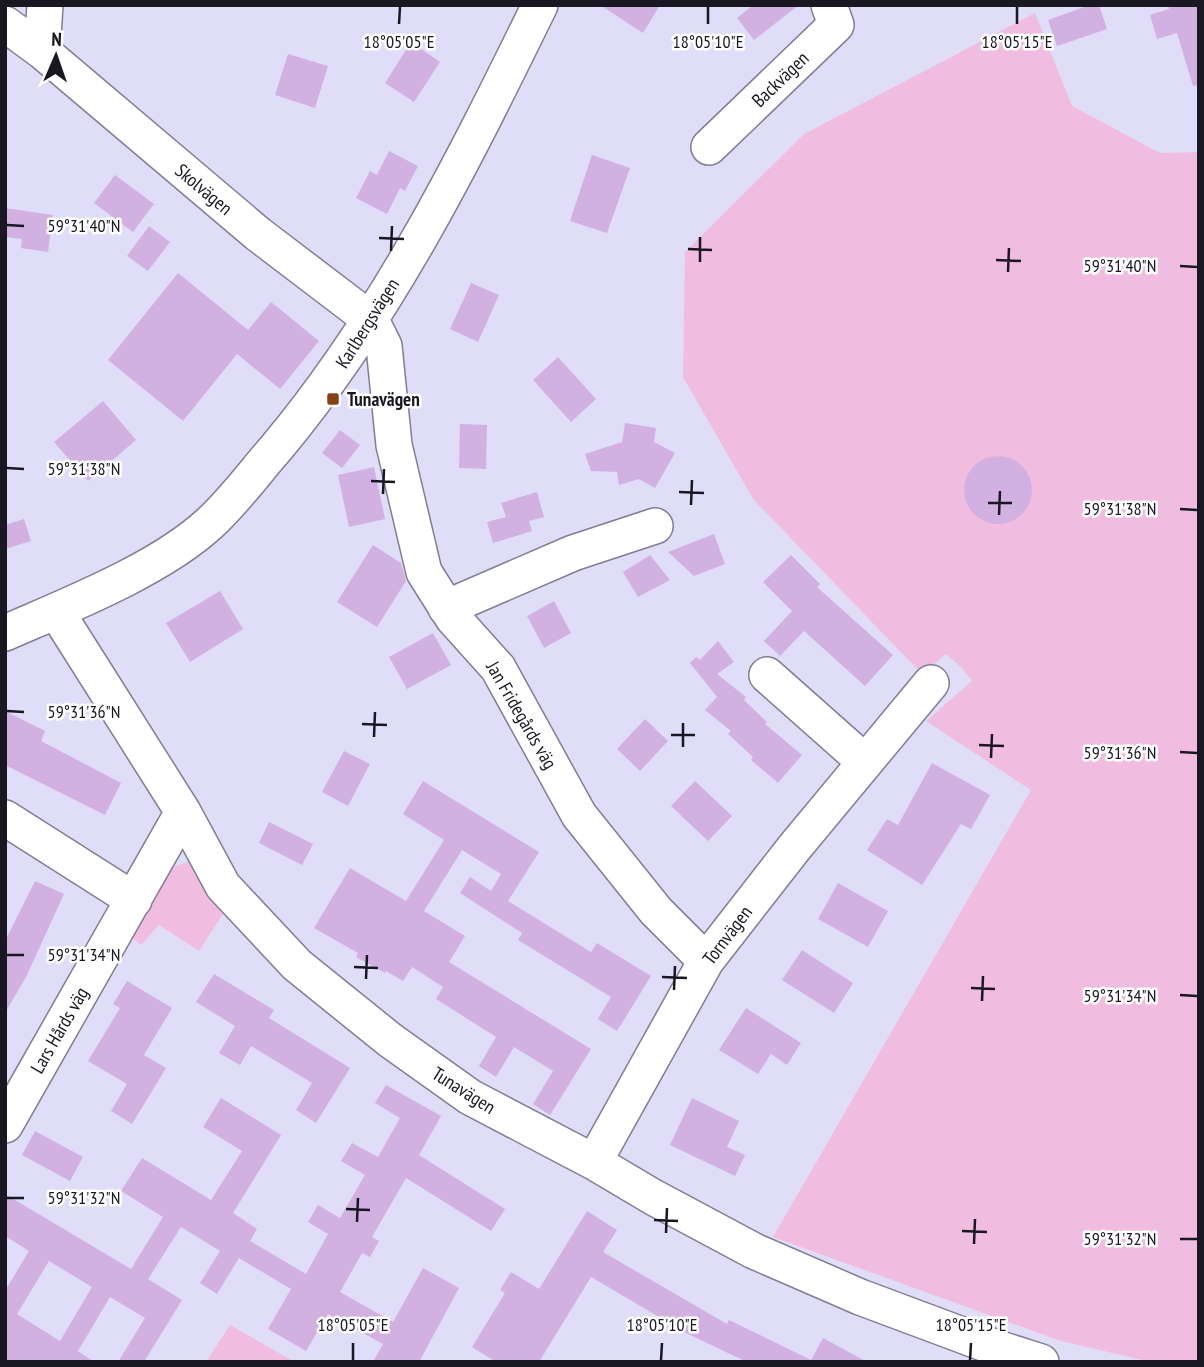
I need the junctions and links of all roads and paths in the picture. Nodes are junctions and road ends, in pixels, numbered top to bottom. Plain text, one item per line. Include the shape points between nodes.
1 (45, 5) edge
2 (540, 5) edge
3 (829, 5) edge
4 (5, 24) edge
5 (42, 51) junction
6 (709, 147) dead end
7 (371, 320) junction
8 (655, 526) dead end
9 (446, 608) junction
10 (56, 611) junction
11 (5, 633) edge
12 (767, 675) dead end
13 (931, 683) dead end
14 (864, 762) junction
15 (183, 811) junction
16 (5, 818) edge
17 (134, 900) junction
18 (706, 961) junction
19 (5, 1125) edge
20 (594, 1162) junction
21 (1041, 1362) edge

1 - 5 street
2 - 7 street, Karlbergsvägen via 468,154
3 - 6 street, Backvägen via 836,25
4 - 5 street, Skolvägen
5 - 7 street, Skolvägen via 258,234
7 - 9 street, Jan Fridegårds väg via 384,346 394,445 424,572
7 - 10 street, Karlbergsvägen via 310,407 210,523 159,560
8 - 9 street via 573,552
9 - 18 street, Jan Fridegårds väg via 498,668 579,815 656,911
10 - 11 street, Karlbergsvägen
10 - 15 street, Tunavägen
12 - 14 street
13 - 14 street, Tornvägen
14 - 18 street, Tornvägen
15 - 17 street, Lars Hårds väg
15 - 20 street, Tunavägen via 223,886 297,965 470,1097
16 - 17 street
17 - 19 street, Lars Hårds väg
18 - 20 street, Tornvägen
20 - 21 street, Tunavägen via 754,1251 860,1297

